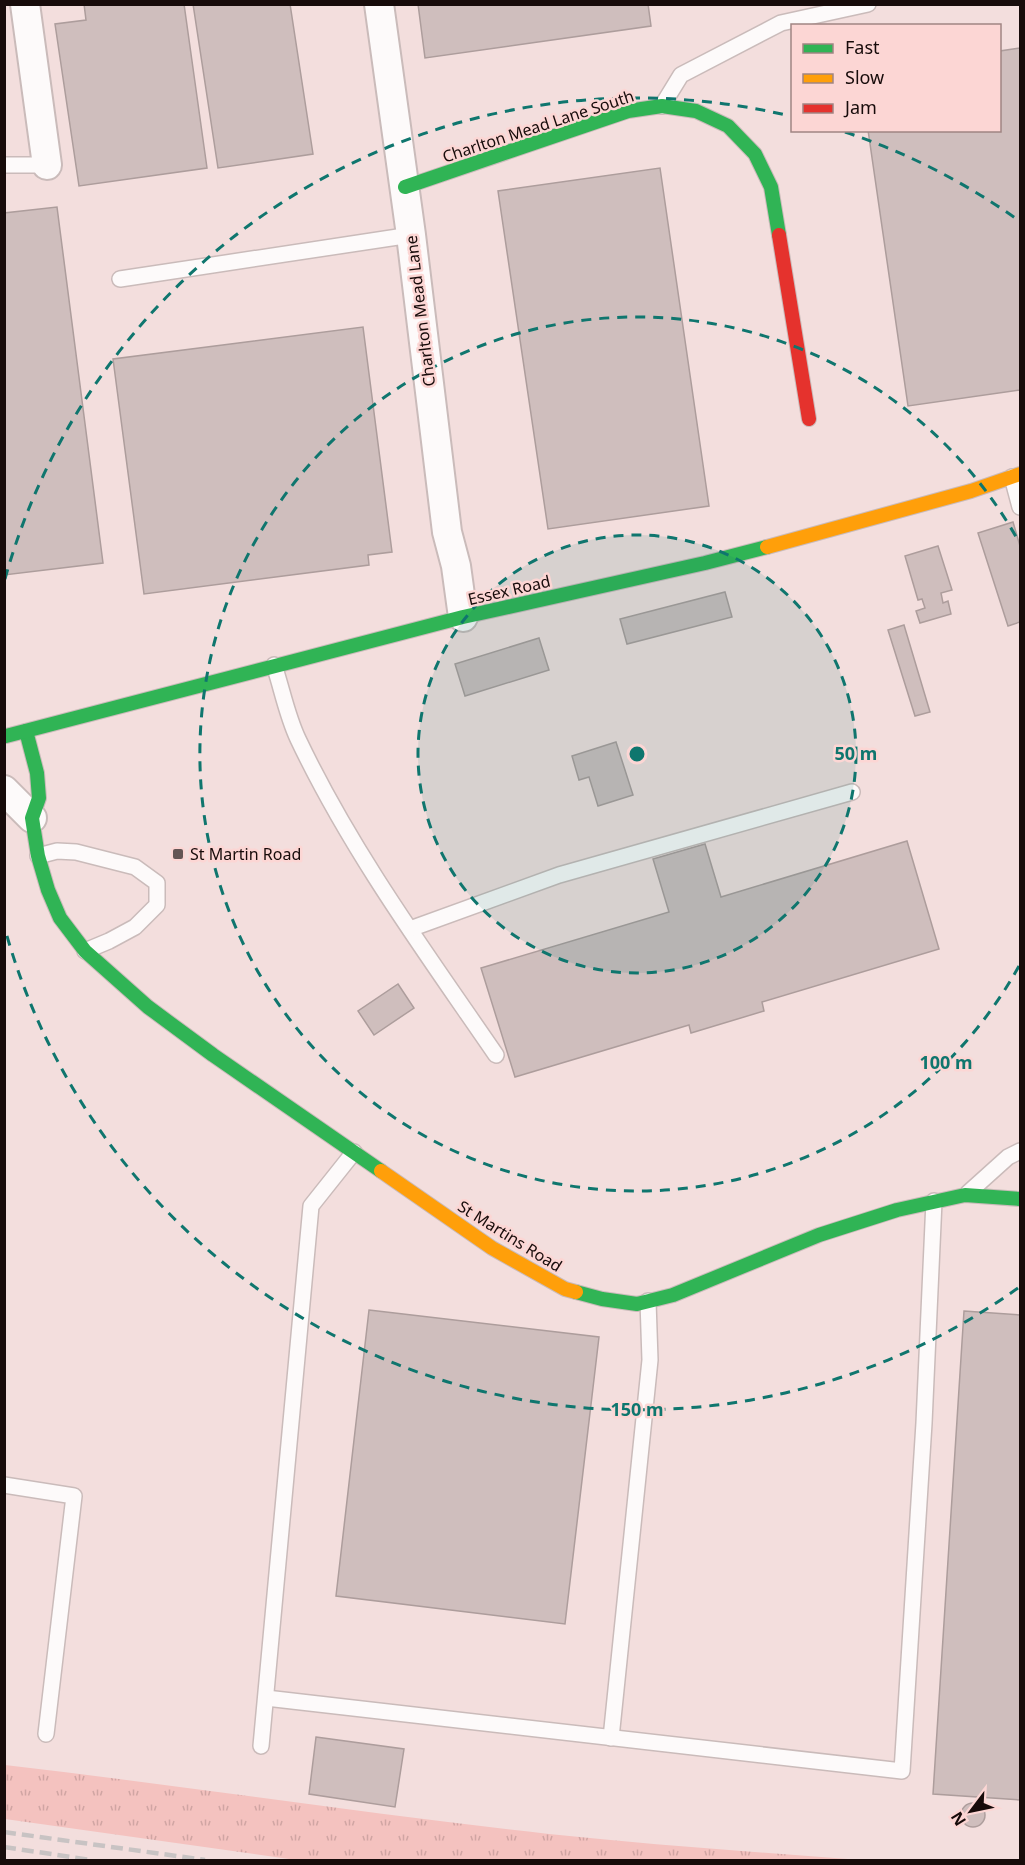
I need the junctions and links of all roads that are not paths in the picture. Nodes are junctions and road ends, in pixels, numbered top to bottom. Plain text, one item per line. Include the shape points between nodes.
1 (26, 4) edge
2 (379, 4) edge
3 (867, 4) edge
4 (17, 41) edge
5 (662, 106) junction
6 (4, 165) edge
7 (47, 165) joint
8 (405, 187) junction
9 (411, 235) junction
10 (120, 279) dead end
11 (809, 419) dead end
12 (1016, 476) edge
13 (1020, 507) edge
14 (463, 617) junction
15 (274, 665) junction
16 (26, 731) junction
17 (4, 737) edge
18 (4, 790) edge
19 (852, 792) dead end
20 (32, 818) junction
21 (38, 856) junction
22 (410, 928) junction
23 (85, 951) junction
24 (496, 1055) dead end
25 (1020, 1151) edge
26 (354, 1152) junction
27 (965, 1195) junction
28 (1020, 1199) edge
29 (934, 1201) junction
30 (648, 1301) junction
31 (4, 1485) edge
32 (266, 1698) junction
33 (46, 1734) dead end
34 (611, 1738) junction
35 (261, 1746) dead end

1 - 4 street
2 - 8 street, Charlton Mead Lane
3 - 5 lane via 781,23 681,75
4 - 7 street
5 - 8 street, Charlton Mead Lane South via 628,111
5 - 11 street, Charlton Mead Lane South via 696,111 728,126 755,154 771,187
6 - 7 lane
8 - 9 street, Charlton Mead Lane
9 - 10 lane
9 - 14 street, Charlton Mead Lane via 447,532
12 - 13 lane
12 - 14 street, Essex Road via 705,562
14 - 15 street, Essex Road
15 - 16 street, Essex Road
15 - 22 lane via 297,737 352,841
16 - 17 street, Essex Road
16 - 20 street via 39,798
18 - 20 street
19 - 22 lane via 560,875
20 - 21 street
21 - 23 street via 60,918
21 - 23 lane via 76,852 135,867 156,883 157,906 135,927
22 - 24 lane
23 - 26 street, St Martins Road via 213,1055
25 - 27 lane
26 - 30 street, St Martins Road via 492,1248 565,1289 602,1299 637,1304
26 - 32 lane via 311,1206
27 - 28 street, St Martins Road
27 - 29 street, St Martins Road
29 - 30 street, St Martins Road via 819,1235 673,1295
29 - 34 lane via 902,1771
30 - 34 lane via 650,1360
31 - 33 lane via 74,1496
32 - 34 lane
32 - 35 lane

